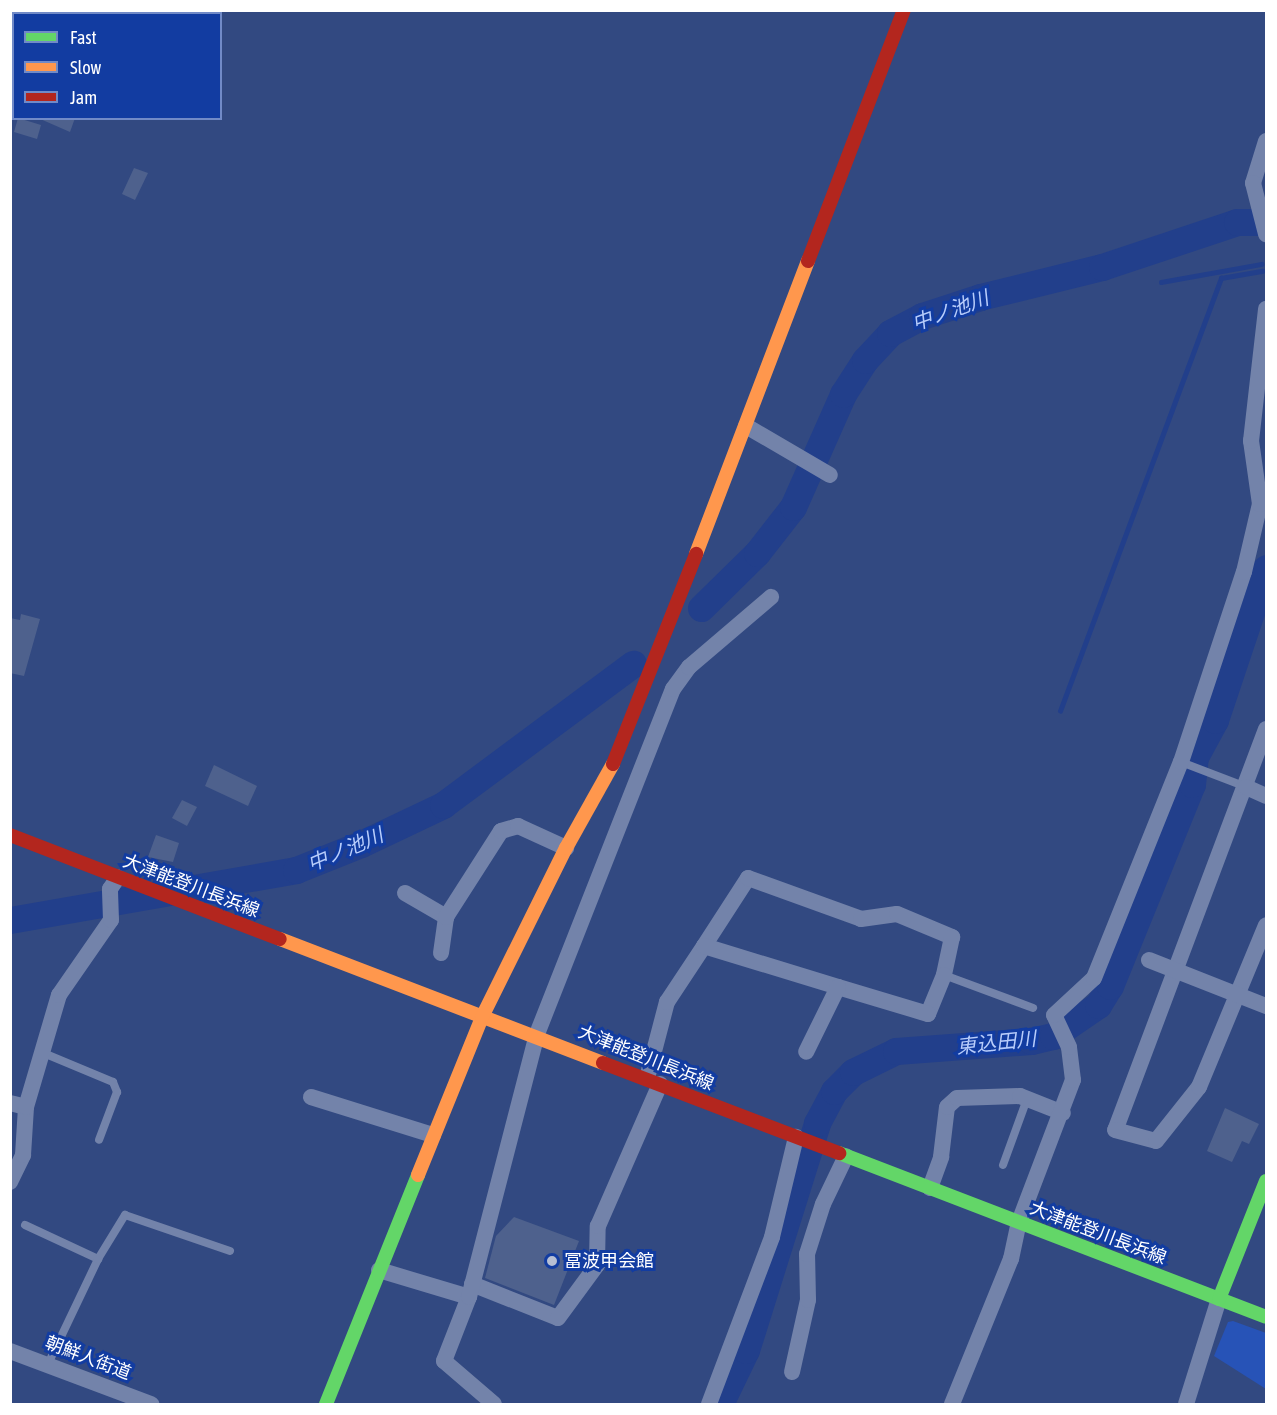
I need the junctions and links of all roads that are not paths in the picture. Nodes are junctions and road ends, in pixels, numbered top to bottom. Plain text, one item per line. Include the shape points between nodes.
1 (904, 10) edge
2 (1266, 141) edge
3 (1258, 175) edge
4 (1266, 234) edge
5 (1266, 309) edge
6 (746, 426) junction
7 (830, 475) dead end
8 (771, 597) dead end
9 (1266, 729) edge
10 (1183, 763) junction
11 (1246, 787) junction
12 (1266, 796) edge
13 (10, 835) edge
14 (566, 848) junction
15 (120, 883) junction
16 (405, 893) dead end
17 (446, 917) junction
18 (1266, 925) edge
19 (704, 946) junction
20 (441, 953) dead end
21 (1149, 960) dead end
22 (1177, 970) junction
23 (944, 975) junction
24 (838, 987) junction
25 (1240, 993) junction
26 (1266, 1006) edge
27 (1033, 1008) dead end
28 (482, 1017) junction
29 (537, 1034) junction
30 (40, 1052) junction
31 (806, 1052) dead end
32 (654, 1081) junction
33 (311, 1097) dead end
34 (1027, 1099) junction
35 (18, 1105) edge
36 (1063, 1113) junction
37 (433, 1136) junction
38 (799, 1138) junction
39 (99, 1140) dead end
40 (846, 1156) junction
41 (1002, 1165) dead end
42 (1266, 1181) edge
43 (10, 1182) edge
44 (930, 1188) junction
45 (1019, 1222) junction
46 (26, 1225) dead end
47 (230, 1251) dead end
48 (98, 1259) junction
49 (379, 1270) junction
50 (470, 1290) junction
51 (1219, 1299) junction
52 (1266, 1317) edge
53 (10, 1351) edge
54 (48, 1364) junction
55 (792, 1372) dead end
56 (151, 1404) edge
57 (326, 1404) edge
58 (494, 1404) edge
59 (709, 1404) edge
60 (952, 1404) edge
61 (1186, 1404) edge

1 - 6 street
2 - 3 street
3 - 4 street
5 - 10 street via 1251,441 1260,504 1244,572
6 - 7 street
6 - 14 street via 622,748
8 - 29 street via 689,667 673,689
9 - 11 street
10 - 11 lane
10 - 36 street via 1094,978 1054,1015 1069,1047 1072,1080
11 - 12 street
11 - 22 street
13 - 15 street, 大津能登川長浜線
14 - 17 street via 518,826 501,831
14 - 28 street
15 - 28 street, 大津能登川長浜線 via 213,913
15 - 30 street via 111,920 59,995
16 - 17 street
17 - 20 street
18 - 25 street
19 - 23 street via 748,878 861,919 897,914 952,937
19 - 24 street
19 - 32 street via 667,1002
21 - 22 street
22 - 25 street
22 - 25 street via 1115,1130 1134,1138 1156,1141 1199,1087
23 - 24 street via 928,1014
23 - 27 lane
24 - 31 street
25 - 26 street
28 - 29 street, 大津能登川長浜線
28 - 37 street
29 - 32 street, 大津能登川長浜線
29 - 50 street
30 - 35 street
30 - 39 lane via 113,1082 117,1092
32 - 38 street, 大津能登川長浜線
32 - 50 street via 598,1226 597,1265 558,1318
33 - 37 street
34 - 36 street
34 - 41 lane
34 - 44 street via 957,1098 947,1107 941,1157
35 - 43 street via 23,1155
36 - 45 street
37 - 49 street
38 - 40 street, 大津能登川長浜線
38 - 59 street via 772,1238
40 - 44 street, 大津能登川長浜線
40 - 55 street via 823,1204 807,1254 808,1300
42 - 51 street
44 - 45 street, 大津能登川長浜線
45 - 51 street, 大津能登川長浜線
45 - 60 street via 1011,1259
46 - 48 lane
47 - 48 lane via 125,1215
48 - 54 lane
49 - 50 street
49 - 57 street
50 - 58 street via 444,1360
51 - 52 street, 大津能登川長浜線
51 - 61 street
53 - 54 street, 朝鮮人街道
54 - 56 street, 朝鮮人街道

